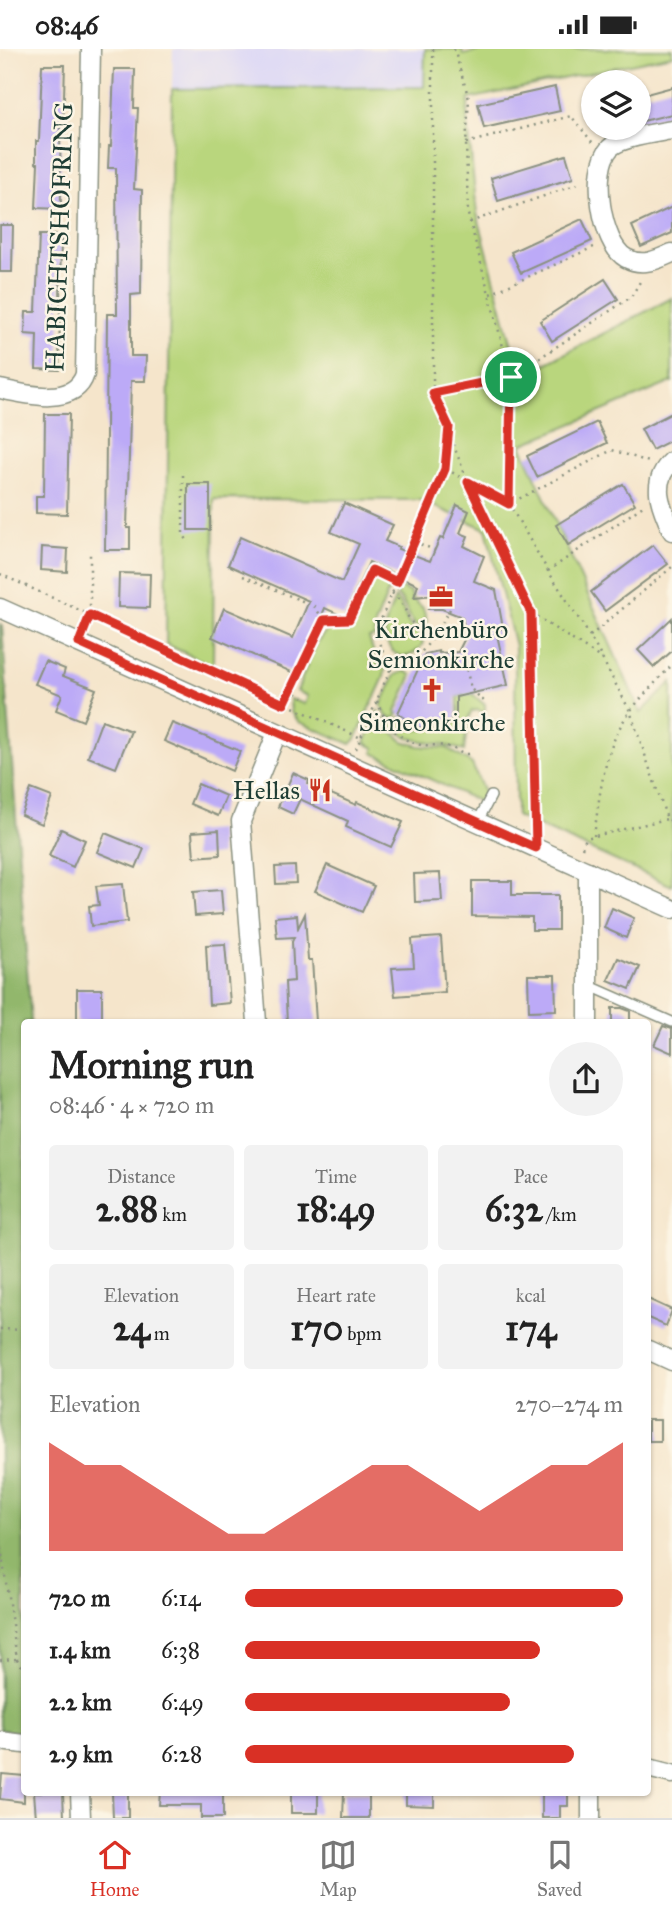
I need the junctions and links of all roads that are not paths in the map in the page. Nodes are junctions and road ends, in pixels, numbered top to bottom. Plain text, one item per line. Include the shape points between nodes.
1 (90, 49) edge
2 (672, 130) edge
3 (672, 253) edge
4 (0, 389) edge
5 (668, 464) edge
6 (672, 531) edge
7 (0, 608) edge
8 (277, 733) junction
9 (491, 796) dead end
10 (478, 821) junction
11 (588, 871) junction
12 (672, 909) edge
13 (588, 985) junction
14 (257, 1019) edge
15 (588, 1019) edge
16 (672, 1022) edge
17 (651, 1351) edge
18 (672, 1361) edge
19 (0, 1741) edge
20 (21, 1744) edge
21 (651, 1769) edge
22 (672, 1774) edge
23 (80, 1796) edge
24 (591, 1796) edge
25 (81, 1818) edge
26 (591, 1818) edge

1 - 4 street, HABICHTSHOFRING via 85,374 78,387 63,394
2 - 3 street via 612,146 598,180 602,207 619,252 640,262
5 - 6 street via 659,480 659,499
7 - 8 street
8 - 10 street
8 - 14 street via 241,821
9 - 10 lane
10 - 11 street
11 - 12 street
11 - 13 street
13 - 15 street
13 - 16 lane
17 - 18 street
19 - 20 street
21 - 22 street
23 - 25 street
24 - 26 street

